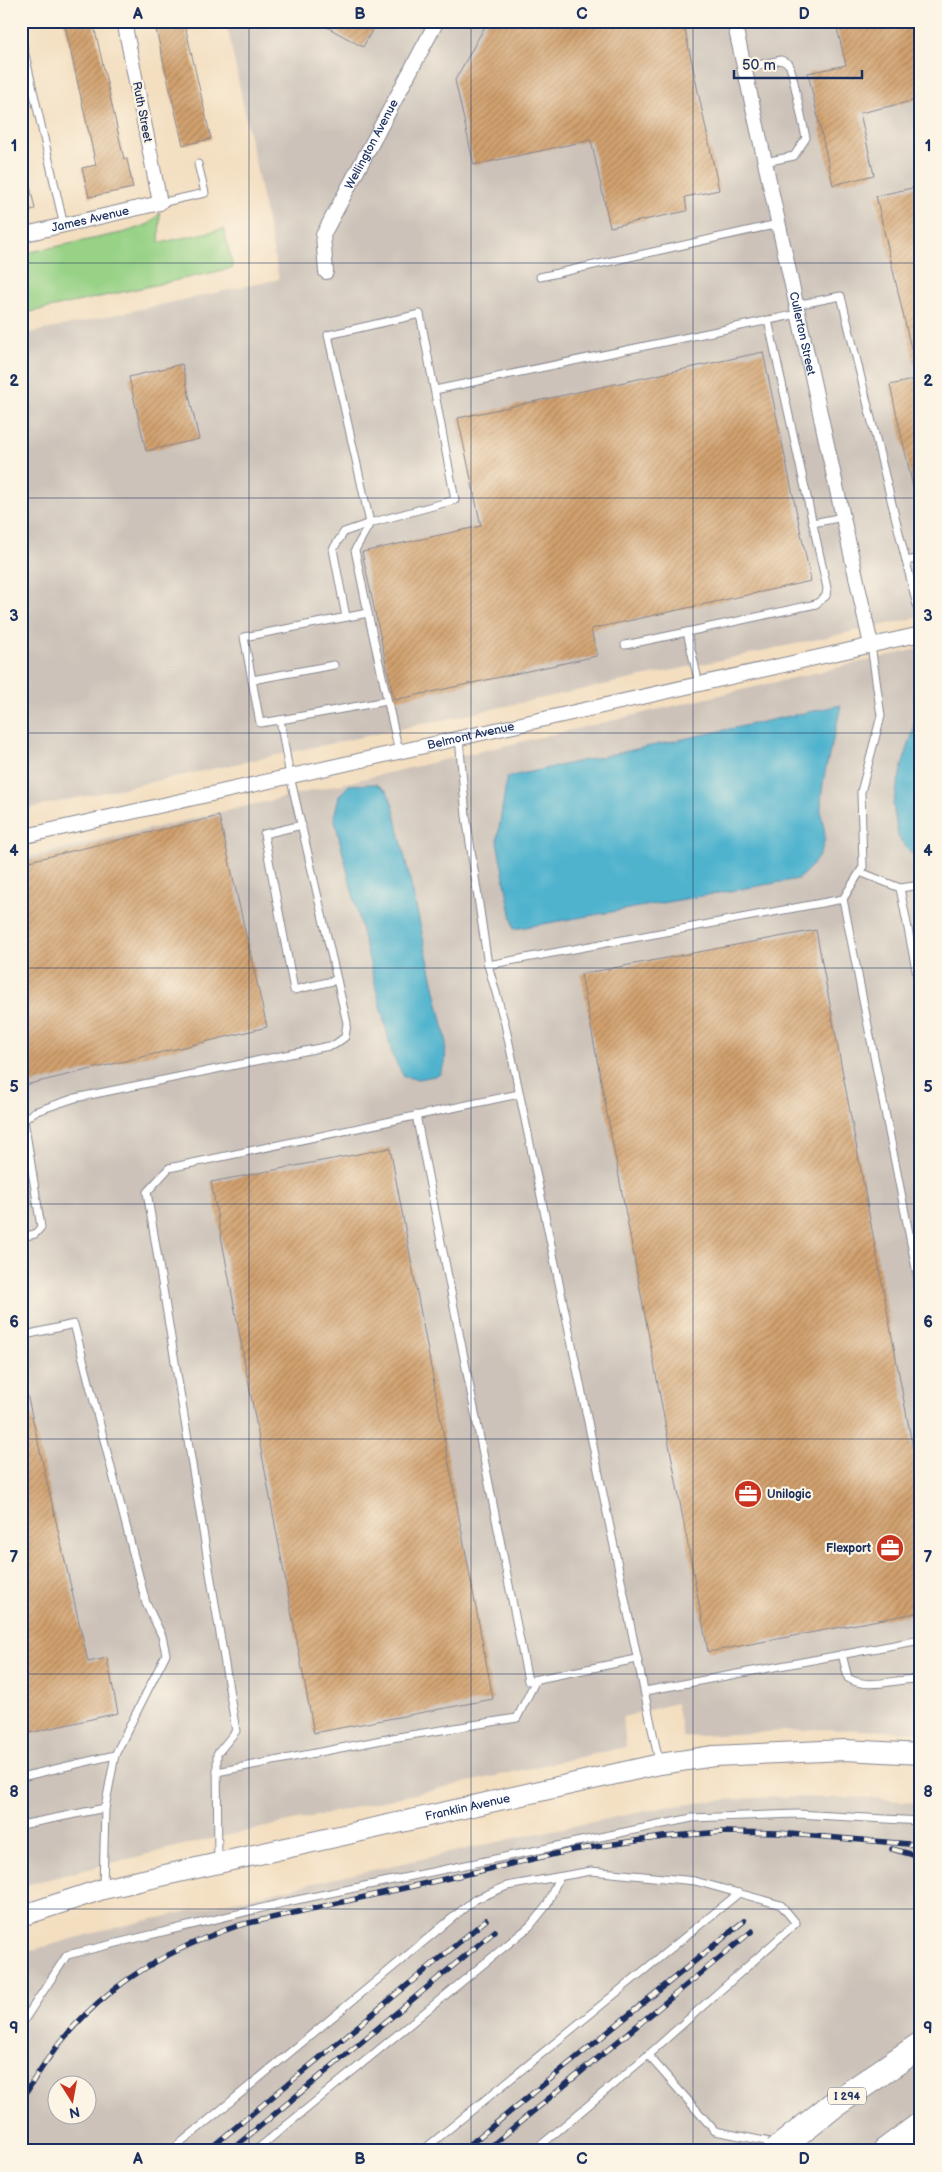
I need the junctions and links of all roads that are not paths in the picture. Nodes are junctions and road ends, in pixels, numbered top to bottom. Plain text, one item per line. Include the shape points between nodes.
1 (124, 21) edge
2 (437, 21) edge
3 (734, 21) edge
4 (21, 37) edge
5 (744, 68) junction
6 (765, 162) junction
7 (198, 164) dead end
8 (160, 202) junction
9 (778, 224) junction
10 (64, 226) junction
11 (21, 235) edge
12 (326, 272) dead end
13 (540, 277) dead end
14 (797, 310) junction
15 (768, 320) junction
16 (434, 390) junction
17 (843, 517) junction
18 (370, 523) junction
19 (813, 523) junction
20 (921, 558) edge
21 (906, 561) junction
22 (368, 613) junction
23 (346, 617) junction
24 (921, 622) edge
25 (687, 632) junction
26 (921, 634) edge
27 (625, 645) dead end
28 (871, 645) junction
29 (334, 665) dead end
30 (252, 680) junction
31 (699, 684) junction
32 (387, 701) junction
33 (280, 720) junction
34 (459, 738) junction
35 (398, 752) junction
36 (290, 776) junction
37 (302, 825) junction
38 (21, 837) edge
39 (860, 872) junction
40 (921, 884) edge
41 (900, 888) junction
42 (843, 899) junction
43 (488, 965) junction
44 (337, 980) junction
45 (921, 995) edge
46 (519, 1094) junction
47 (416, 1115) junction
48 (21, 1237) edge
49 (921, 1294) edge
50 (21, 1336) edge
51 (921, 1640) edge
52 (842, 1654) junction
53 (637, 1659) junction
54 (921, 1679) edge
55 (536, 1680) junction
56 (645, 1690) junction
57 (921, 1754) edge
58 (115, 1755) junction
59 (660, 1764) junction
60 (217, 1772) junction
61 (21, 1777) edge
62 (106, 1808) junction
63 (921, 1821) edge
64 (21, 1825) edge
65 (218, 1862) junction
66 (559, 1876) junction
67 (103, 1889) junction
68 (739, 1893) junction
69 (21, 1916) edge
70 (21, 2025) edge
71 (921, 2045) edge
72 (648, 2055) junction
73 (921, 2125) edge
74 (171, 2151) edge
75 (255, 2151) edge
76 (422, 2151) edge
77 (534, 2151) edge
78 (776, 2151) edge
79 (813, 2151) edge
80 (886, 2151) edge

1 - 8 street, Ruth Street
2 - 12 street, Wellington Avenue via 323,235
3 - 5 street, Cullerton Street
4 - 10 lane
5 - 6 street, Cullerton Street
5 - 6 lane via 781,60 789,64 792,72 806,138 794,156
6 - 9 street, Cullerton Street
7 - 8 lane via 205,193
8 - 10 street, James Avenue
9 - 13 lane
9 - 14 street, Cullerton Street
10 - 11 street, James Avenue
14 - 15 lane
14 - 17 street, Cullerton Street
14 - 21 lane via 840,296
15 - 16 lane
15 - 19 lane
16 - 18 lane via 455,500
16 - 18 lane via 420,314 328,335
17 - 19 lane
17 - 28 street, Cullerton Street
18 - 22 lane via 355,550
18 - 23 lane via 344,532 334,549
19 - 25 lane via 827,588 822,601
20 - 21 lane
21 - 24 lane
22 - 23 lane
22 - 32 lane
23 - 30 lane via 244,637
25 - 27 lane
25 - 31 lane
26 - 28 street, Belmont Avenue
28 - 31 street, Belmont Avenue
28 - 39 lane via 881,716 861,792 863,867
29 - 30 lane
30 - 33 lane via 260,723
31 - 34 street, Belmont Avenue
32 - 33 lane
32 - 35 lane
33 - 36 lane
34 - 35 street, Belmont Avenue
34 - 43 lane via 466,816
35 - 36 street, Belmont Avenue
36 - 37 lane
36 - 38 street, Belmont Avenue
37 - 44 lane
37 - 44 lane via 264,834 294,990
39 - 41 lane
39 - 42 lane
40 - 41 lane
41 - 45 lane
42 - 43 lane
42 - 49 lane
43 - 46 lane via 505,1024
44 - 48 lane via 347,1023 345,1037 334,1044 75,1098 34,1112 24,1120 41,1226 35,1234
46 - 47 lane
46 - 53 lane
47 - 55 lane via 528,1681
47 - 60 lane via 169,1168 147,1192 236,1732 217,1754
50 - 58 lane via 74,1324 146,1603 162,1636 166,1654
51 - 52 lane
52 - 54 lane via 848,1678 855,1682
52 - 56 lane
53 - 55 lane
53 - 56 lane
55 - 60 lane via 517,1718
56 - 59 lane
57 - 59 main road, Franklin Avenue via 845,1750 714,1756
58 - 61 lane
58 - 62 lane
59 - 65 main road, Franklin Avenue
60 - 65 lane
62 - 64 lane
62 - 67 lane
63 - 70 lane via 797,1814 692,1818 287,1902 67,1955
65 - 67 main road, Franklin Avenue
66 - 68 lane via 591,1871 695,1881
66 - 74 lane via 507,1886 474,1900
66 - 75 lane via 547,1905 530,1926
67 - 69 main road, Franklin Avenue
68 - 72 lane via 782,1905 796,1923
68 - 76 lane
71 - 78 highway, I 294, bridge via 832,2106
72 - 77 lane
72 - 79 lane via 715,2131
73 - 80 highway

